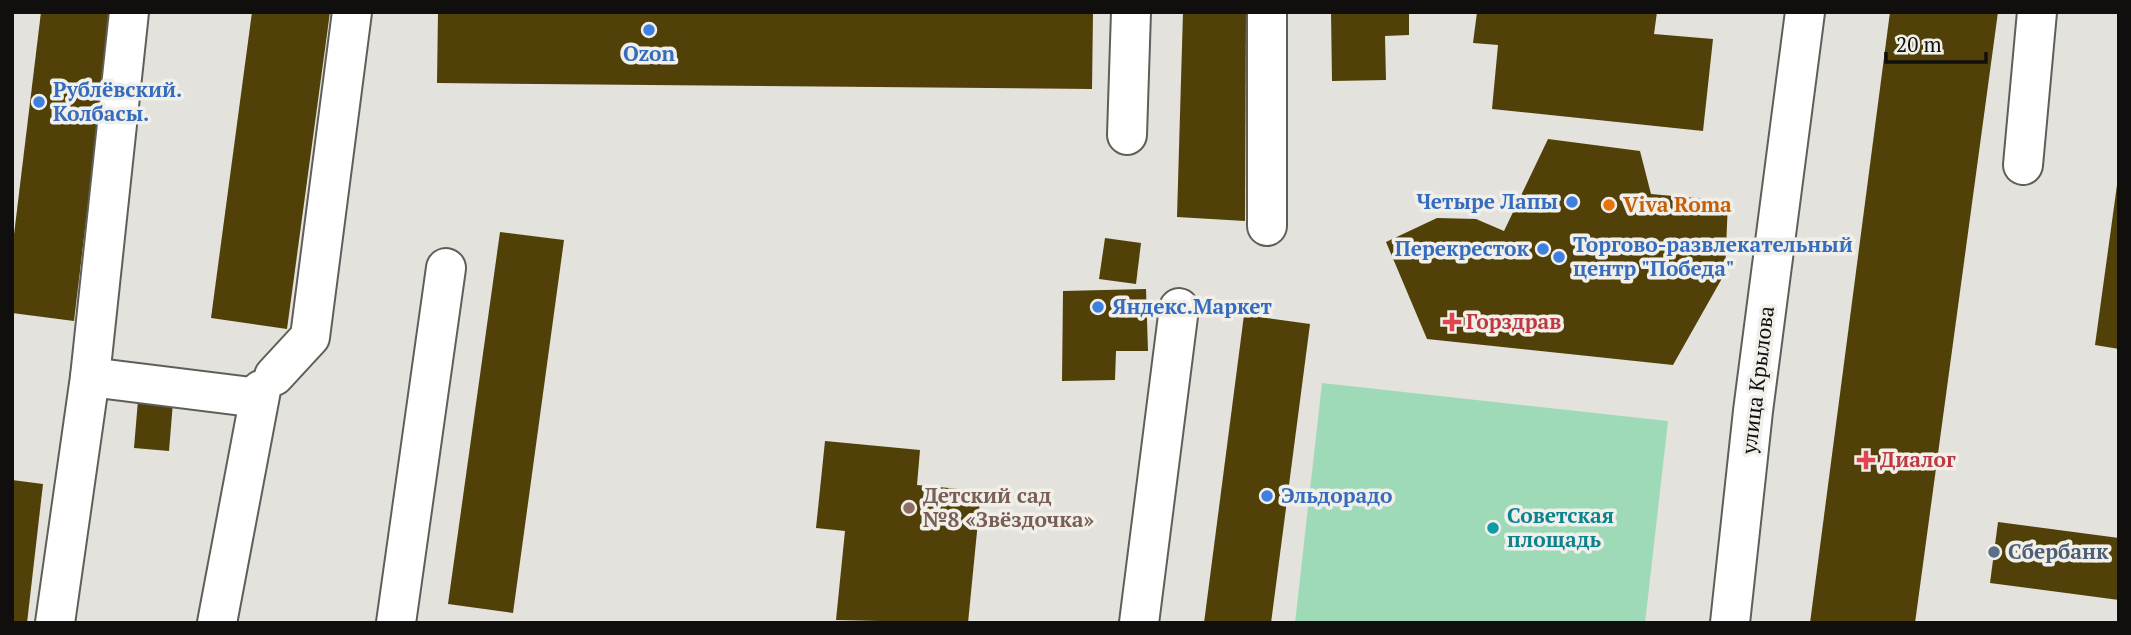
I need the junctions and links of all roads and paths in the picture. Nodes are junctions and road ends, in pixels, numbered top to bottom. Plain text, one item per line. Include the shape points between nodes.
1 (129, 12) edge
2 (352, 12) edge
3 (1131, 12) edge
4 (1267, 12) edge
5 (1805, 12) edge
6 (2036, 12) edge
7 (1127, 135) dead end
8 (2023, 165) dead end
9 (1267, 226) dead end
10 (446, 268) dead end
11 (1179, 308) dead end
12 (90, 377) junction
13 (265, 388) junction
14 (55, 623) edge
15 (217, 623) edge
16 (396, 623) edge
17 (1139, 623) edge
18 (1730, 623) edge

1 - 12 street
2 - 13 street via 310,337
3 - 7 street
4 - 9 street
5 - 18 street, улица Крылова
6 - 8 street
10 - 16 street
11 - 17 street
12 - 13 street
12 - 14 street
13 - 15 street

